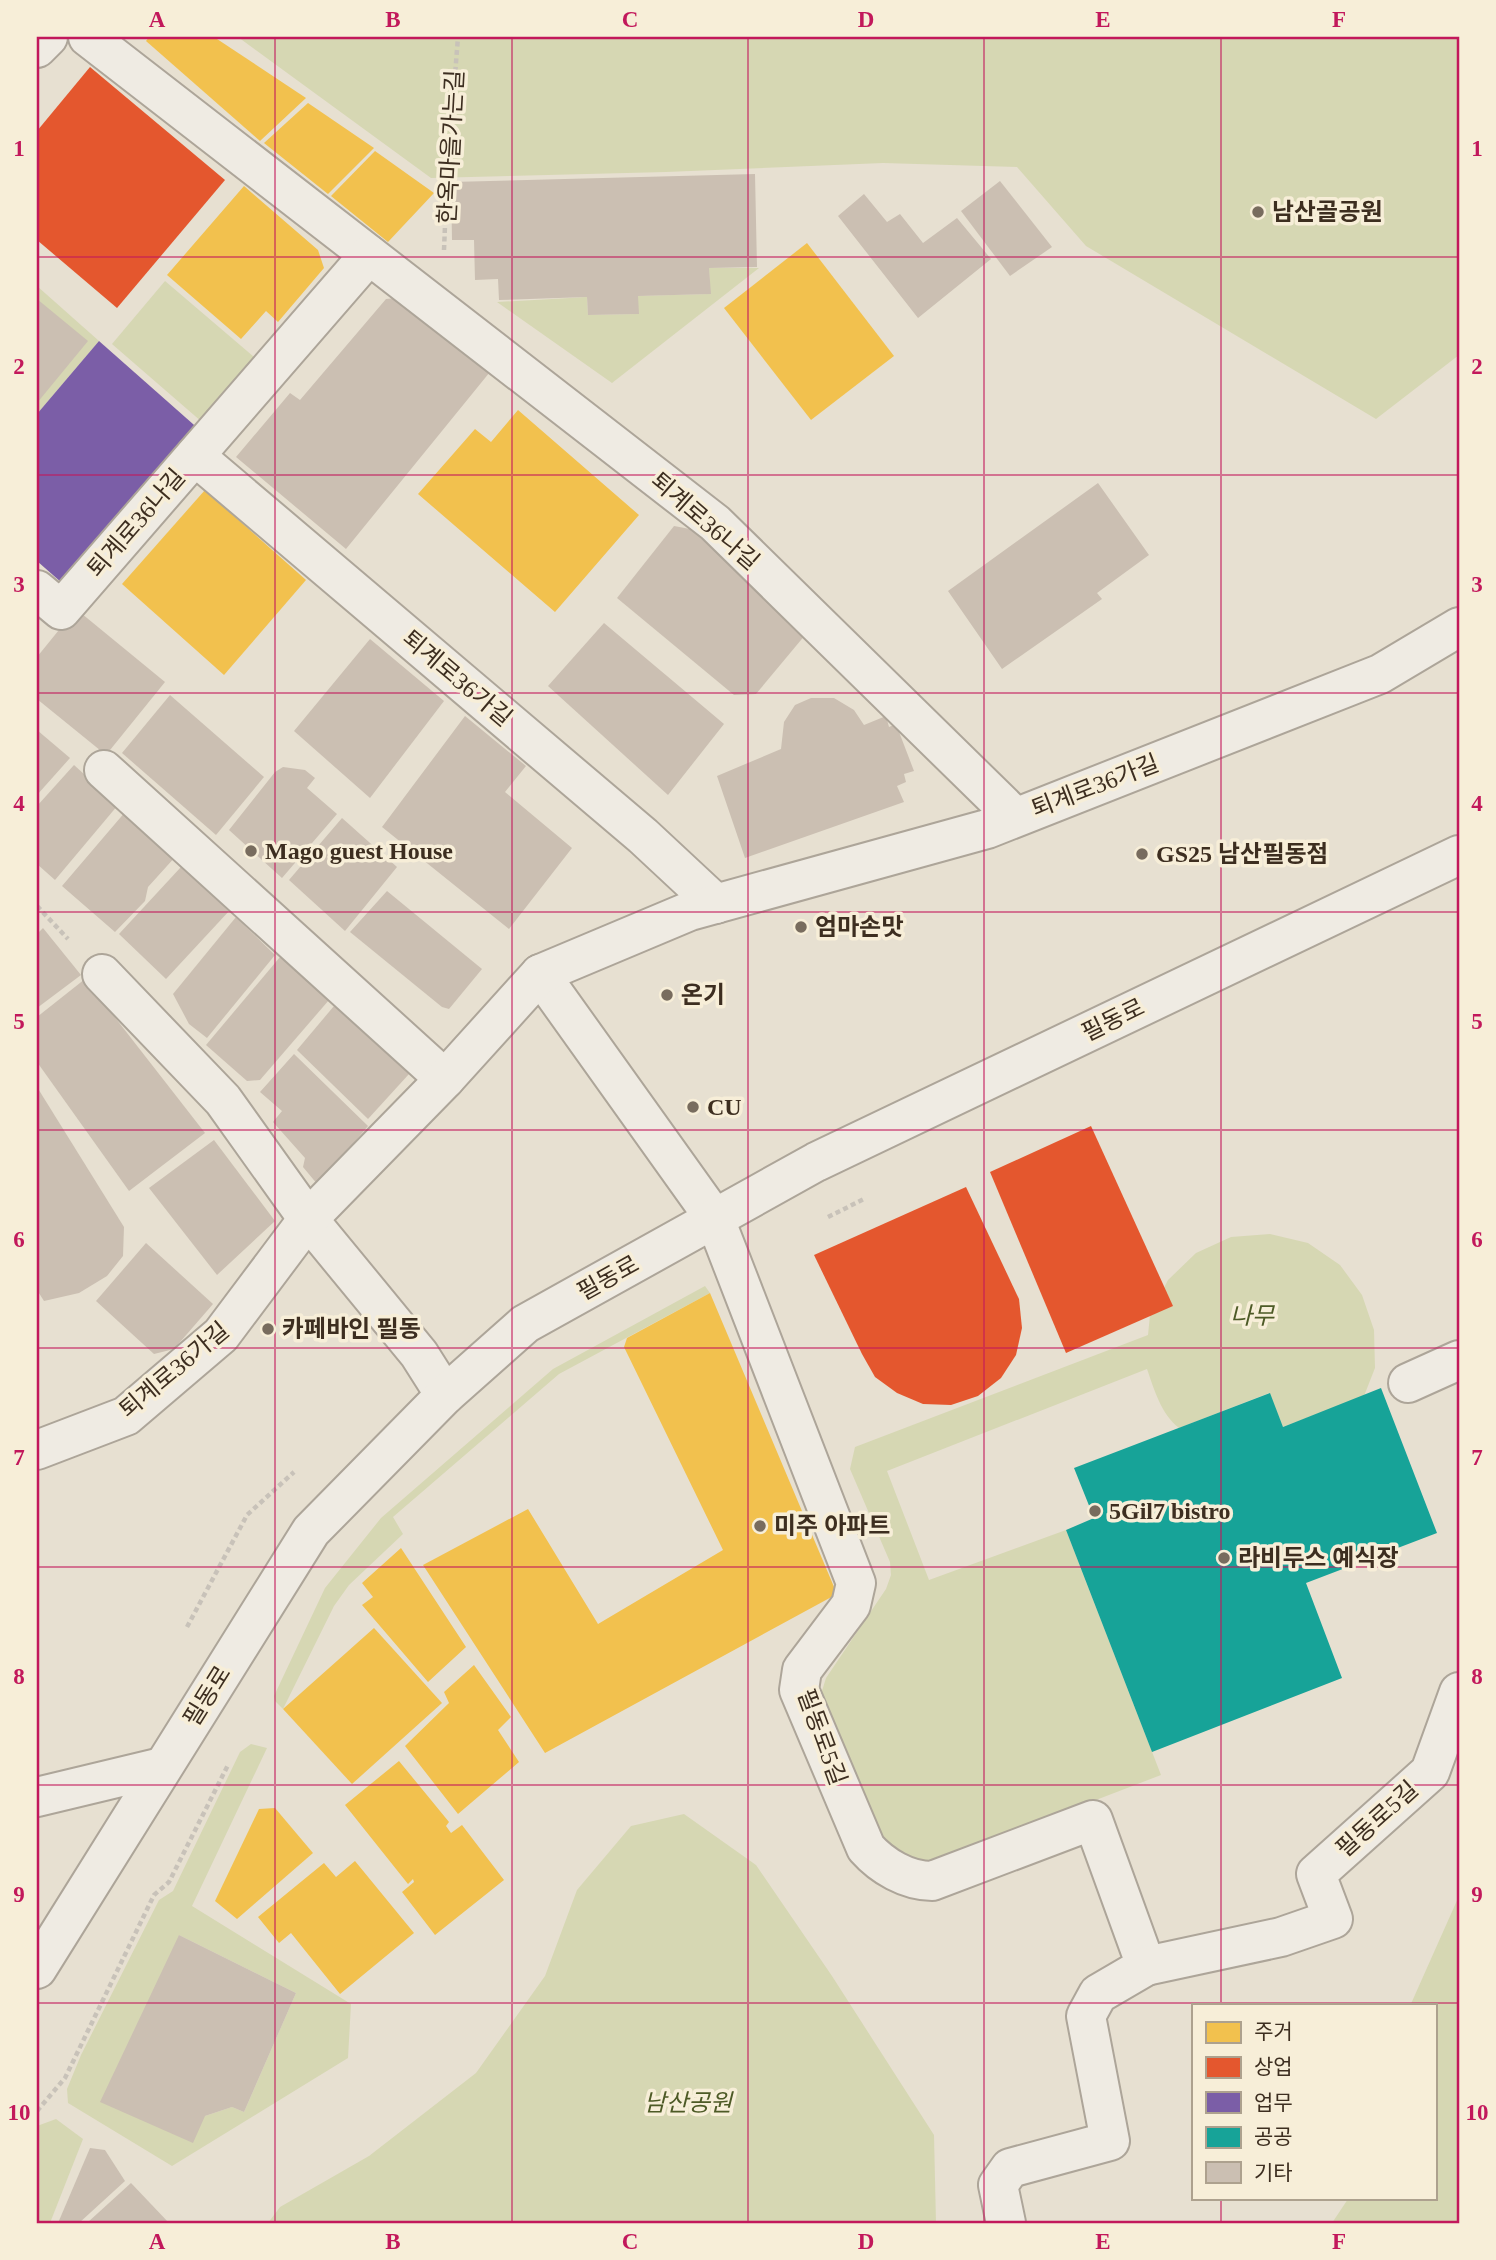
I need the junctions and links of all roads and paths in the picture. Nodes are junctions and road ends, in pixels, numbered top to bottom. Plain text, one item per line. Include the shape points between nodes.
1 (48, 37) edge
2 (88, 37) edge
3 (458, 37) edge
4 (37, 48) edge
5 (369, 254) junction
6 (413, 288) junction
7 (195, 456) junction
8 (37, 590) edge
9 (1459, 627) edge
10 (104, 770) dead end
11 (1015, 817) junction
12 (1459, 855) edge
13 (716, 904) junction
14 (102, 974) dead end
15 (540, 974) junction
16 (445, 1079) junction
17 (868, 1197) dead end
18 (308, 1219) junction
19 (715, 1219) junction
20 (819, 1222) dead end
21 (1459, 1360) edge
22 (1408, 1383) dead end
23 (445, 1395) junction
24 (37, 1450) edge
25 (1459, 1692) edge
26 (231, 1759) dead end
27 (162, 1767) junction
28 (37, 1797) edge
29 (1146, 1966) junction
30 (37, 1969) edge
31 (37, 2111) edge
32 (1006, 2223) edge

1 - 4 street
2 - 5 street, 퇴계로36나길
3 - 6 path, 한옥마을가는길 via 446,248
5 - 6 street, 퇴계로36나길
5 - 7 street, 퇴계로36나길
6 - 11 street, 퇴계로36나길 via 715,523
7 - 8 street, 퇴계로36나길 via 61,610
7 - 13 street, 퇴계로36가길 via 643,836
9 - 11 street, 퇴계로36가길 via 1380,674
10 - 16 street
11 - 13 street, 퇴계로36가길 via 987,829
12 - 19 street, 필동로 via 816,1162
13 - 15 street, 퇴계로36가길
14 - 18 street via 223,1100
15 - 16 street, 퇴계로36가길
15 - 19 street
16 - 18 street, 퇴계로36가길
17 - 20 path
18 - 23 street via 419,1354
18 - 24 street, 퇴계로36가길 via 221,1335 125,1416
19 - 23 street, 필동로 via 525,1324
19 - 29 street, 필동로5길 via 856,1583 851,1605 802,1670 799,1690 866,1848 879,1863 919,1881 932,1881 1093,1820
21 - 22 street
23 - 27 street, 필동로 via 311,1531
25 - 29 street, 필동로5길 via 1430,1772 1316,1874 1333,1919 1281,1937
26 - 31 path via 169,1882 154,1895 65,2078
27 - 28 street
27 - 30 street, 필동로
29 - 32 street, 필동로5길 via 1098,1994 1086,2016 1110,2141 1010,2168 998,2185

